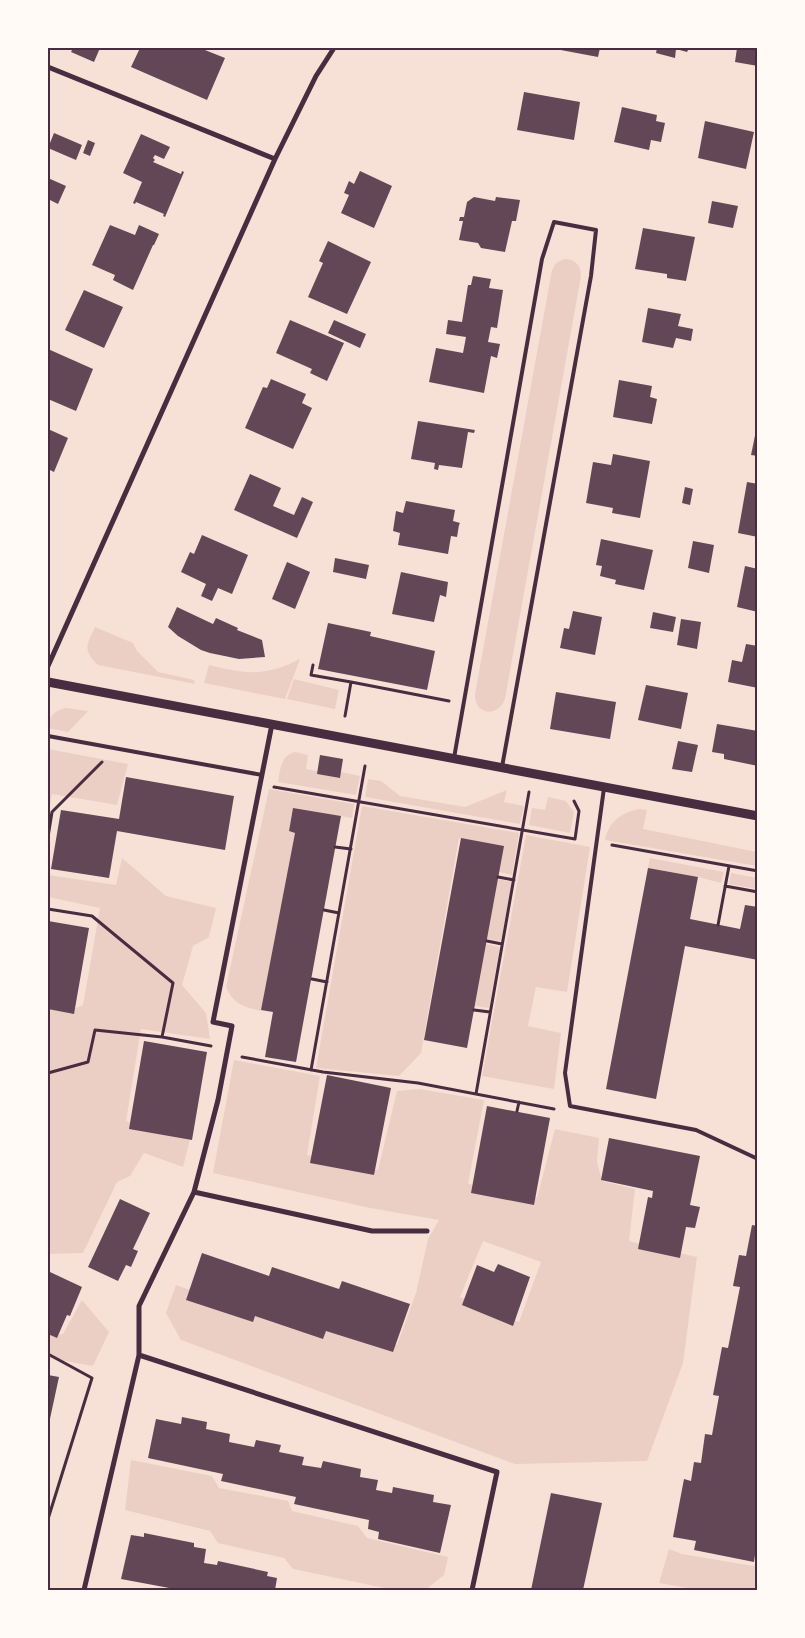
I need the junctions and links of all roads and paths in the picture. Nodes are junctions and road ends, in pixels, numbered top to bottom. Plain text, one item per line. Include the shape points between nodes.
1 (334, 48) edge
2 (48, 67) edge
3 (275, 159) junction
4 (313, 665) dead end
5 (48, 666) edge
6 (48, 682) edge
7 (351, 682) junction
8 (452, 701) dead end
9 (345, 716) dead end
10 (272, 724) junction
11 (48, 736) edge
12 (107, 756) dead end
13 (454, 758) junction
14 (365, 766) dead end
15 (502, 767) junction
16 (262, 775) junction
17 (260, 784) junction
18 (604, 788) junction
19 (530, 792) dead end
20 (574, 801) dead end
21 (359, 802) junction
22 (758, 816) edge
23 (523, 830) junction
24 (48, 836) edge
25 (604, 844) dead end
26 (336, 847) dead end
27 (351, 849) junction
28 (729, 866) junction
29 (758, 871) edge
30 (498, 877) dead end
31 (514, 880) junction
32 (725, 886) junction
33 (758, 892) edge
34 (48, 909) edge
35 (324, 910) dead end
36 (339, 913) junction
37 (718, 925) dead end
38 (487, 941) dead end
39 (502, 944) junction
40 (312, 979) dead end
41 (327, 982) junction
42 (474, 1010) dead end
43 (490, 1012) junction
44 (162, 1037) junction
45 (227, 1051) junction
46 (311, 1070) junction
47 (48, 1073) edge
48 (359, 1076) junction
49 (358, 1081) dead end
50 (476, 1094) junction
51 (519, 1102) junction
52 (559, 1110) dead end
53 (517, 1111) dead end
54 (758, 1159) edge
55 (194, 1192) junction
56 (427, 1231) dead end
57 (48, 1354) edge
58 (139, 1355) junction
59 (48, 1520) edge
60 (84, 1590) edge
61 (472, 1590) edge

1 - 3 street via 316,76
2 - 3 street
3 - 5 street
4 - 7 path via 311,675
6 - 10 street
7 - 8 path
7 - 9 path
10 - 13 street
10 - 16 street
11 - 16 lane
12 - 24 path via 52,812
13 - 15 street
13 - 15 lane via 542,259 554,222 596,230 589,286
14 - 21 path
15 - 18 street
16 - 17 street
17 - 21 path
17 - 45 street via 213,1022 232,1026
18 - 22 street
18 - 54 lane via 564,1074 570,1106 696,1130
19 - 23 path
20 - 23 path via 579,811 575,838
21 - 23 path
21 - 27 path
23 - 31 path
25 - 28 path
26 - 27 path
27 - 36 path
28 - 29 path
28 - 32 path
30 - 31 path
31 - 39 path
32 - 33 path
32 - 37 path
34 - 44 path via 92,916 173,983
35 - 36 path
36 - 41 path
38 - 39 path
39 - 43 path
40 - 41 path
41 - 46 path
42 - 43 path
43 - 50 path
44 - 45 path
44 - 47 path via 95,1030 88,1062
45 - 46 path
45 - 55 street
46 - 48 path
48 - 49 path
48 - 50 path
50 - 51 path
51 - 52 path
51 - 53 path
55 - 56 street via 372,1231
55 - 58 street via 139,1306
57 - 59 path via 92,1378
58 - 60 street
58 - 61 street via 497,1472

